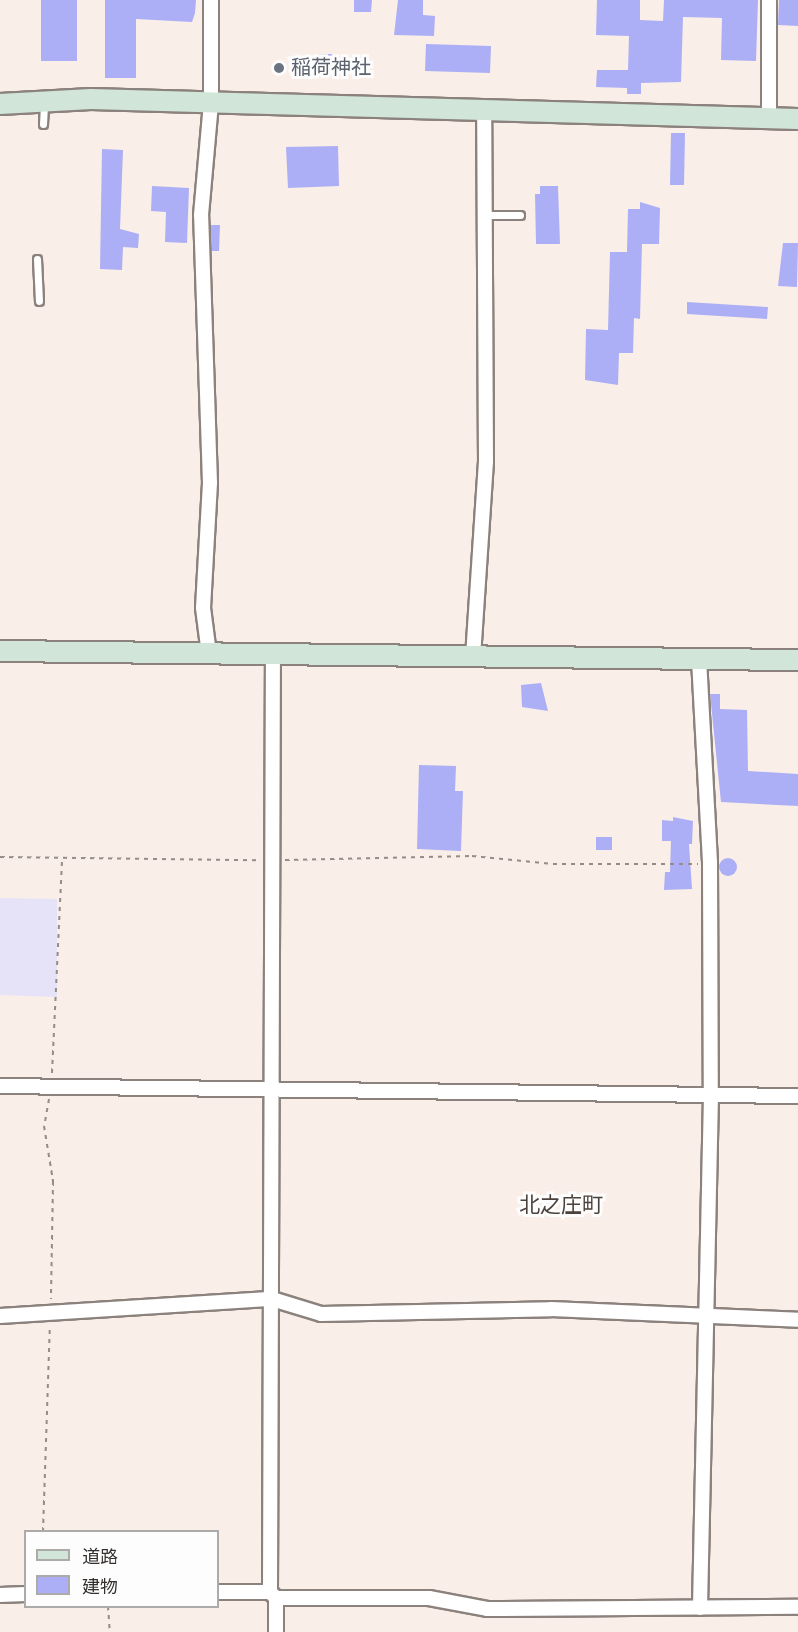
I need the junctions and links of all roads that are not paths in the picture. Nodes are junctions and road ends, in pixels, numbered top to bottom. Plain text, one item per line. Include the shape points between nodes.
1 (211, 0) edge
2 (769, 0) edge
3 (44, 101) junction
4 (211, 102) junction
5 (0, 104) edge
6 (484, 110) junction
7 (769, 117) junction
8 (798, 119) edge
9 (43, 124) dead end
10 (484, 215) junction
11 (520, 215) dead end
12 (38, 258) dead end
13 (39, 302) dead end
14 (0, 651) edge
15 (209, 654) junction
16 (273, 655) junction
17 (472, 657) junction
18 (699, 659) junction
19 (798, 660) edge
20 (0, 1086) edge
21 (272, 1091) junction
22 (711, 1095) junction
23 (798, 1096) edge
24 (272, 1299) junction
25 (706, 1315) junction
26 (0, 1316) edge
27 (798, 1320) edge
28 (219, 1592) edge
29 (24, 1594) edge
30 (0, 1595) edge
31 (273, 1595) junction
32 (798, 1606) edge
33 (700, 1608) junction
34 (276, 1632) edge

1 - 4 street
2 - 7 street
3 - 4 street
3 - 5 street
3 - 9 lane
4 - 6 street
4 - 15 street via 201,215 210,483 202,608
6 - 7 street
6 - 10 street
7 - 8 street
10 - 11 lane
10 - 17 street via 486,461
12 - 13 lane
14 - 15 street
15 - 16 street
16 - 17 street
16 - 21 street
17 - 18 street
18 - 19 street
18 - 22 street via 710,864
20 - 21 street
21 - 22 street
21 - 24 street
22 - 23 street
22 - 25 street
24 - 25 street via 321,1314 551,1309
24 - 26 street via 51,1316
24 - 31 street
25 - 27 street
25 - 33 street
28 - 31 street
29 - 30 street
31 - 33 street via 429,1598 487,1609
31 - 34 street
32 - 33 street

